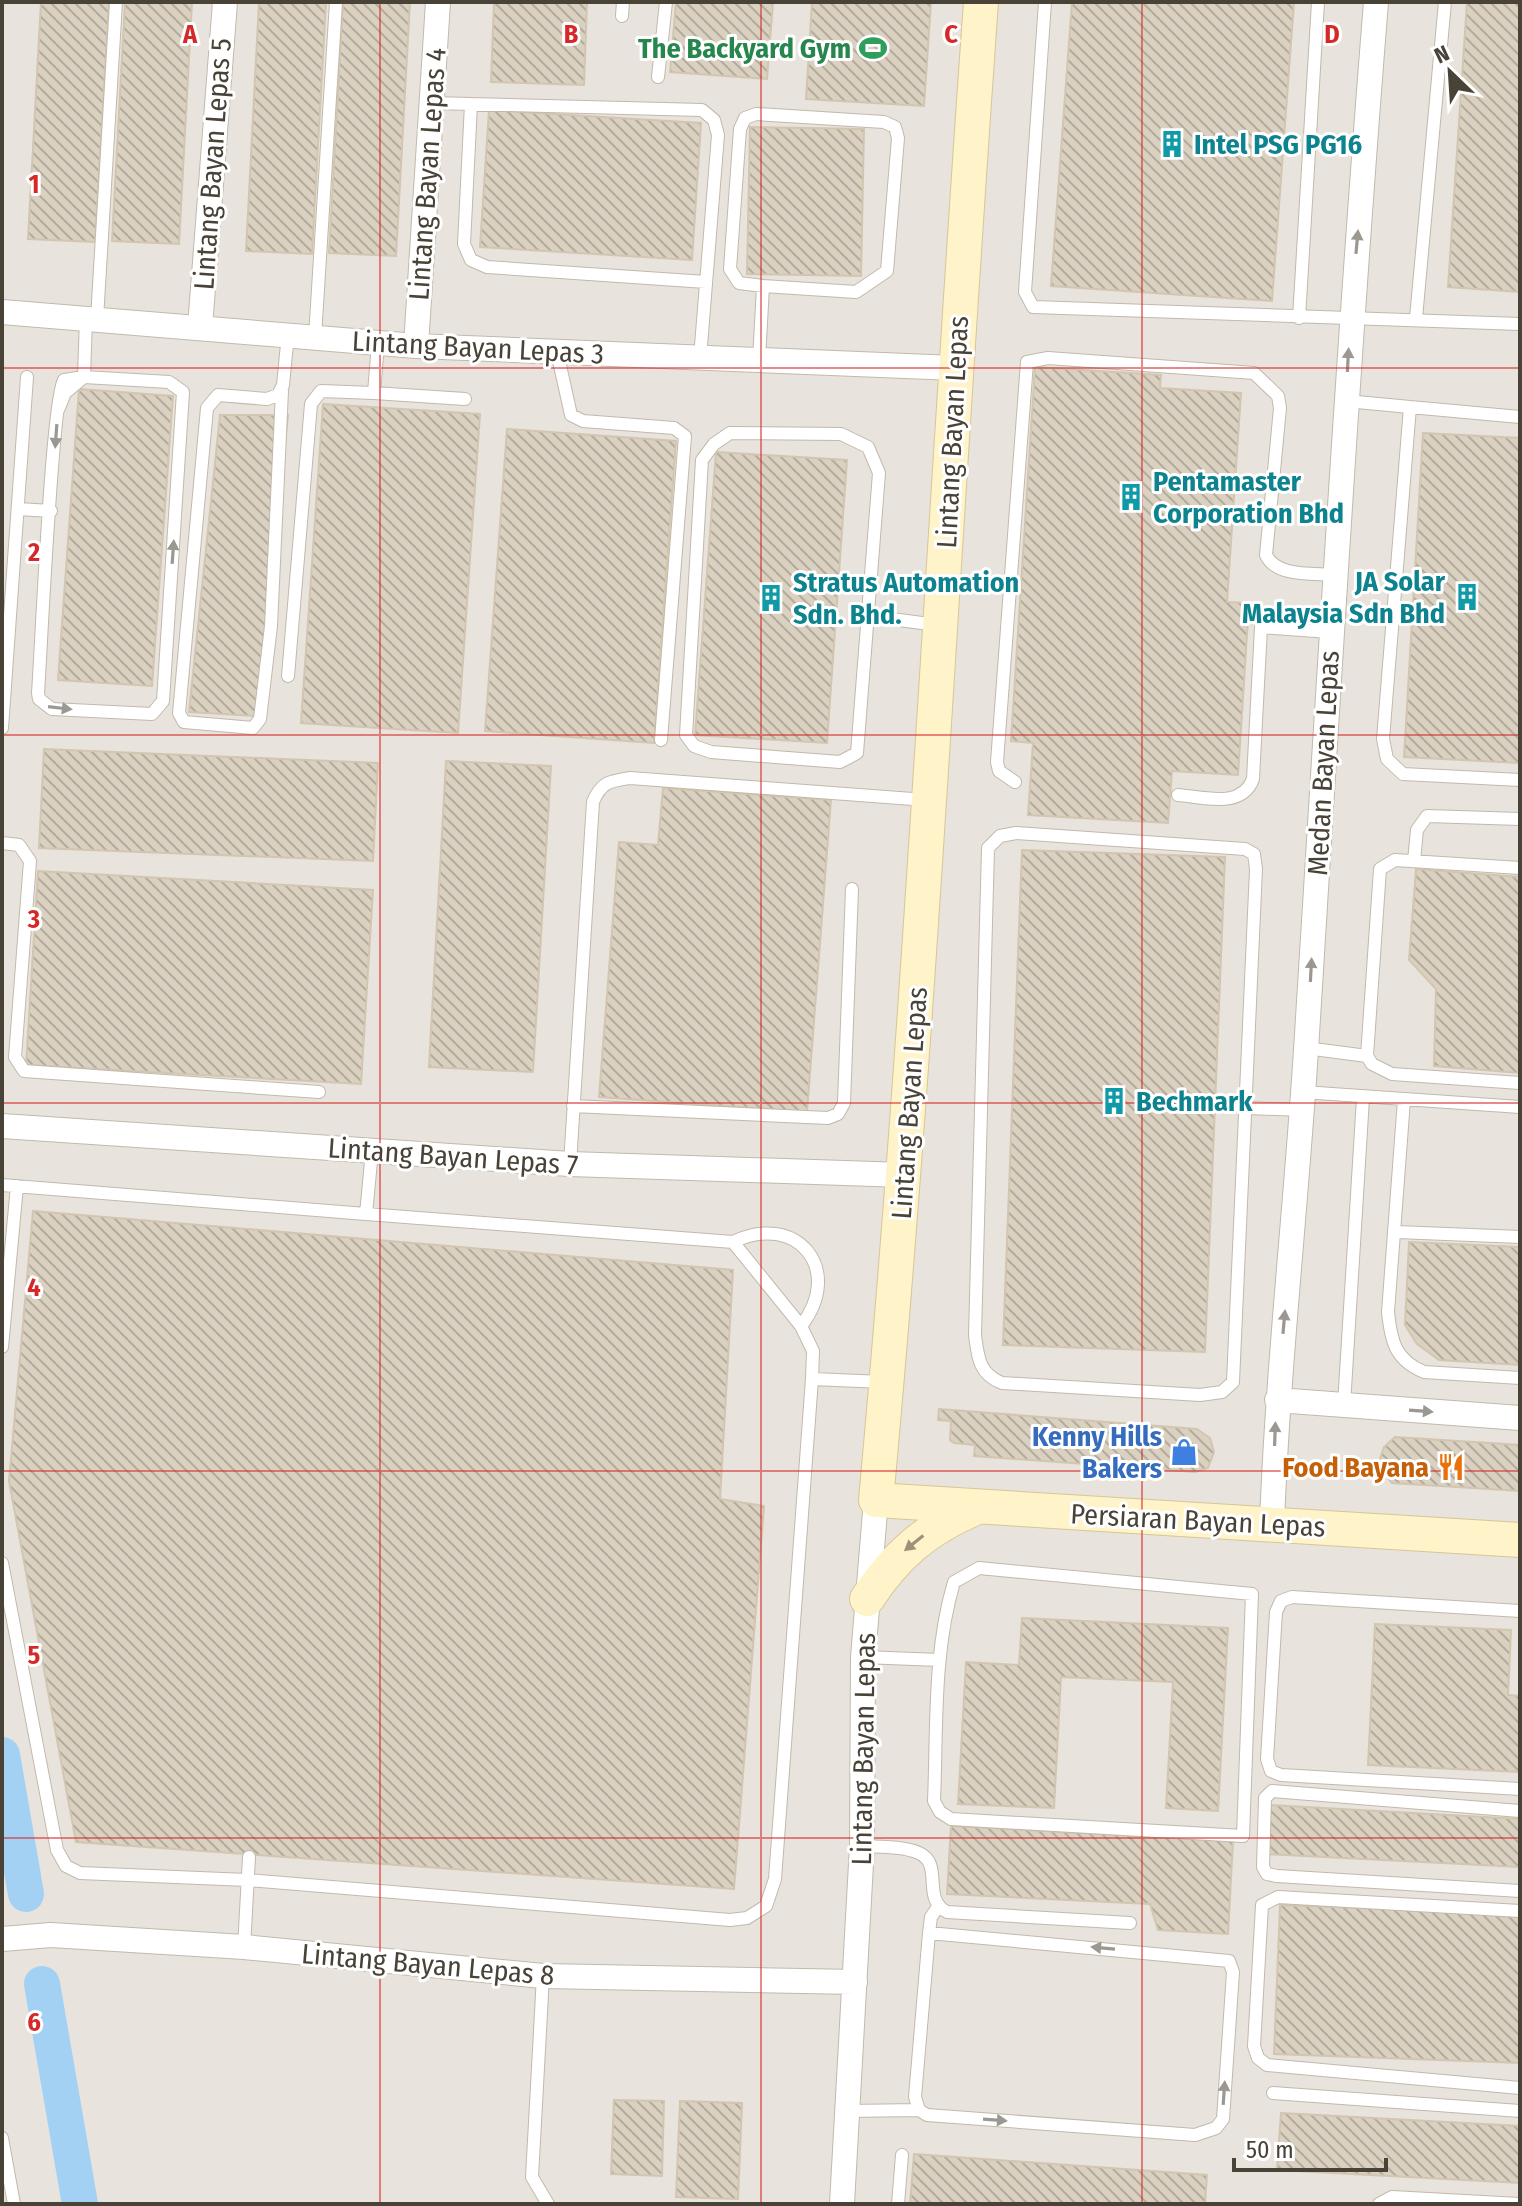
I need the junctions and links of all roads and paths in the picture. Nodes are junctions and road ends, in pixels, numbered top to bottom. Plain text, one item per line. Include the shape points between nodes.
1 (116, 2) edge
2 (225, 2) edge
3 (336, 2) edge
4 (438, 2) edge
5 (666, 2) edge
6 (981, 2) edge
7 (1045, 2) edge
8 (1318, 2) edge
9 (1376, 2) edge
10 (1445, 2) edge
11 (658, 77) dead end
12 (432, 103) junction
13 (471, 104) junction
14 (706, 282) junction
15 (763, 286) junction
16 (2, 312) edge
17 (92, 318) junction
18 (1299, 318) junction
19 (1416, 318) junction
20 (1351, 319) junction
21 (1520, 324) edge
22 (200, 327) junction
23 (288, 334) junction
24 (315, 337) junction
25 (378, 343) junction
26 (416, 346) junction
27 (557, 352) junction
28 (700, 358) junction
29 (759, 360) junction
30 (955, 368) junction
31 (27, 377) dead end
32 (84, 377) junction
33 (282, 391) junction
34 (374, 393) junction
35 (465, 399) dead end
36 (1346, 401) junction
37 (1410, 407) junction
38 (1520, 417) edge
39 (18, 509) junction
40 (51, 511) junction
41 (1334, 575) junction
42 (869, 616) junction
43 (941, 626) junction
44 (1330, 632) junction
45 (288, 676) dead end
46 (2, 728) edge
47 (661, 740) dead end
48 (1520, 780) edge
49 (1015, 782) dead end
50 (1178, 795) dead end
51 (931, 801) junction
52 (1520, 819) edge
53 (2, 843) edge
54 (1414, 861) junction
55 (1520, 868) edge
56 (852, 889) dead end
57 (1306, 1048) junction
58 (1367, 1056) junction
59 (1520, 1083) edge
60 (319, 1092) dead end
61 (1363, 1098) junction
62 (1404, 1100) junction
63 (1302, 1101) junction
64 (573, 1106) junction
65 (1520, 1107) edge
66 (1248, 1108) junction
67 (2, 1126) edge
68 (372, 1151) junction
69 (570, 1164) junction
70 (904, 1175) junction
71 (2, 1185) edge
72 (17, 1186) junction
73 (366, 1214) junction
74 (1397, 1232) junction
75 (1520, 1237) edge
76 (733, 1242) junction
77 (801, 1326) junction
78 (2, 1347) edge
79 (1520, 1378) edge
80 (812, 1379) junction
81 (887, 1382) junction
82 (1277, 1400) junction
83 (1344, 1405) junction
84 (1520, 1418) edge
85 (876, 1500) junction
86 (977, 1508) junction
87 (1272, 1523) junction
88 (1520, 1540) edge
89 (2, 1563) edge
90 (867, 1599) junction
91 (1520, 1611) edge
92 (863, 1657) junction
93 (939, 1660) junction
94 (1520, 1789) edge
95 (1520, 1811) edge
96 (862, 1846) junction
97 (249, 1857) dead end
98 (247, 1880) junction
99 (1520, 1891) edge
100 (938, 1907) junction
101 (1520, 1911) edge
102 (1130, 1923) dead end
103 (929, 1933) junction
104 (2, 1939) edge
105 (244, 1947) junction
106 (543, 1976) junction
107 (855, 1982) junction
108 (1520, 2088) edge
109 (1273, 2093) dead end
110 (919, 2110) junction
111 (847, 2111) junction
112 (1520, 2111) edge
113 (2, 2138) edge
114 (902, 2155) dead end
115 (14, 2204) edge
116 (548, 2204) edge
117 (842, 2204) edge
118 (898, 2204) edge
119 (1379, 2204) edge
120 (1519, 2204) edge

1 - 17 lane
2 - 22 street, Lintang Bayan Lepas 5
3 - 24 lane
4 - 12 street, Lintang Bayan Lepas 4
5 - 11 lane
6 - 30 street, Lintang Bayan Lepas
7 - 18 lane via 1027,301 1041,310
8 - 18 lane
20 -> 9 street, Medan Bayan Lepas
10 - 19 lane
12 - 13 lane
12 - 26 street, Lintang Bayan Lepas 4
13 - 14 lane via 464,244 471,260 487,267
13 - 14 lane via 702,110 714,120 718,135
14 - 28 lane
15 - 15 lane via 739,283 730,269 745,118 756,114 895,127 887,271 856,292
15 - 29 lane
16 - 17 street, Lintang Bayan Lepas 3
17 - 22 street, Lintang Bayan Lepas 3
17 - 32 lane
18 - 20 lane
19 - 20 lane
19 - 21 lane
36 -> 20 street, Medan Bayan Lepas
22 - 23 street, Lintang Bayan Lepas 3
23 - 24 street, Lintang Bayan Lepas 3
23 - 33 lane
24 - 25 street, Lintang Bayan Lepas 3
25 - 26 street, Lintang Bayan Lepas 3
25 - 34 lane
26 - 27 street, Lintang Bayan Lepas 3
27 - 28 street, Lintang Bayan Lepas 3
27 - 47 lane via 571,415 583,421 674,428 685,436
28 - 29 street, Lintang Bayan Lepas 3
29 - 30 street, Lintang Bayan Lepas 3
30 - 43 street, Lintang Bayan Lepas
31 - 39 lane
32 -> 40 lane via 64,380
40 -> 32 lane via 39,699 52,709 152,714 163,701 183,392 169,382
33 - 33 lane via 267,399 218,395 207,408 179,713 194,725 253,728 260,719 271,626
34 - 35 lane
34 - 45 lane via 327,390 312,398
36 - 37 lane
36 - 41 street, Medan Bayan Lepas
37 - 38 lane
37 - 48 lane via 1383,748 1393,768 1403,774
39 - 40 lane
39 - 46 lane
41 - 44 street, Medan Bayan Lepas
41 - 49 lane via 1280,570 1266,555 1280,408 1278,396 1254,373 1048,358 1027,362 997,762 999,771
42 - 42 lane via 857,753 850,759 748,757 694,746 686,735 702,460 714,444 730,433 841,434 868,447 879,473
42 - 43 lane
43 - 51 street, Lintang Bayan Lepas
44 - 50 lane via 1261,627 1249,790 1229,799
57 -> 44 street, Medan Bayan Lepas
51 - 64 lane via 630,778 598,788
51 - 70 street, Lintang Bayan Lepas
52 - 54 lane via 1427,816 1417,830
53 - 60 lane via 19,845 30,861 15,1057 24,1071
54 - 55 lane
54 - 58 lane via 1389,862 1379,875
56 - 64 lane via 844,1103 838,1114 828,1118
57 - 58 lane
57 - 63 street, Medan Bayan Lepas
58 - 59 lane via 1392,1074
61 - 62 lane
61 - 63 lane
61 - 83 lane
62 - 65 lane
62 - 74 lane
63 - 66 lane
82 -> 63 street, Medan Bayan Lepas
64 - 69 lane
66 - 66 lane via 1254,854 1230,848 1000,836 988,848 975,1335 978,1361 988,1378 1200,1395 1222,1392 1233,1382
67 - 68 street, Lintang Bayan Lepas 7
68 - 69 street, Lintang Bayan Lepas 7
68 - 73 lane
69 - 70 street, Lintang Bayan Lepas 7
70 - 81 street, Lintang Bayan Lepas
71 - 72 lane
72 - 73 lane
72 - 78 lane
73 - 76 lane
74 - 75 lane
74 - 79 lane via 1388,1312 1396,1351 1409,1366 1424,1372
76 - 77 lane
76 - 77 lane via 752,1233 773,1232 793,1238 808,1251 820,1290 814,1310
77 - 80 lane via 813,1351
80 - 81 lane
80 - 98 lane via 775,1879 766,1906 747,1918 730,1920
81 - 85 street, Lintang Bayan Lepas
82 - 83 street
87 -> 82 street, Medan Bayan Lepas
83 -> 84 street
85 - 86 street, Persiaran Bayan Lepas
85 - 90 street, Lintang Bayan Lepas
86 - 87 street, Persiaran Bayan Lepas
86 -> 90 street via 913,1542
87 - 88 street, Persiaran Bayan Lepas
89 - 98 lane via 57,1850 66,1866 80,1873
90 - 92 street, Lintang Bayan Lepas
91 - 94 lane via 1292,1597 1281,1601 1276,1612 1267,1759 1271,1771 1281,1775
92 - 93 lane
92 - 96 street, Lintang Bayan Lepas
93 - 93 lane via 954,1582 979,1568 1252,1594 1243,1836 951,1819 934,1801
95 - 99 lane via 1272,1791 1265,1798 1263,1867 1277,1876
96 - 100 lane via 922,1854 930,1862 932,1898
96 - 107 street, Lintang Bayan Lepas
97 - 98 lane
98 - 105 lane
100 - 102 lane via 947,1912
100 - 103 lane
101 - 108 lane via 1278,1897 1267,1901 1262,1905 1254,2046 1267,2065
103 - 110 lane via 915,2097
110 -> 103 lane via 927,2115 1206,2134 1223,2119 1233,1972 1229,1961 1214,1958
104 - 105 street, Lintang Bayan Lepas 8 via 51,1935
105 - 106 street, Lintang Bayan Lepas 8
106 - 107 street, Lintang Bayan Lepas 8
106 - 116 lane via 532,2177
107 - 111 street, Lintang Bayan Lepas
109 - 112 lane
110 - 111 lane
111 - 117 street, Lintang Bayan Lepas
113 - 115 lane
114 - 118 lane
119 - 120 lane via 1392,2197

